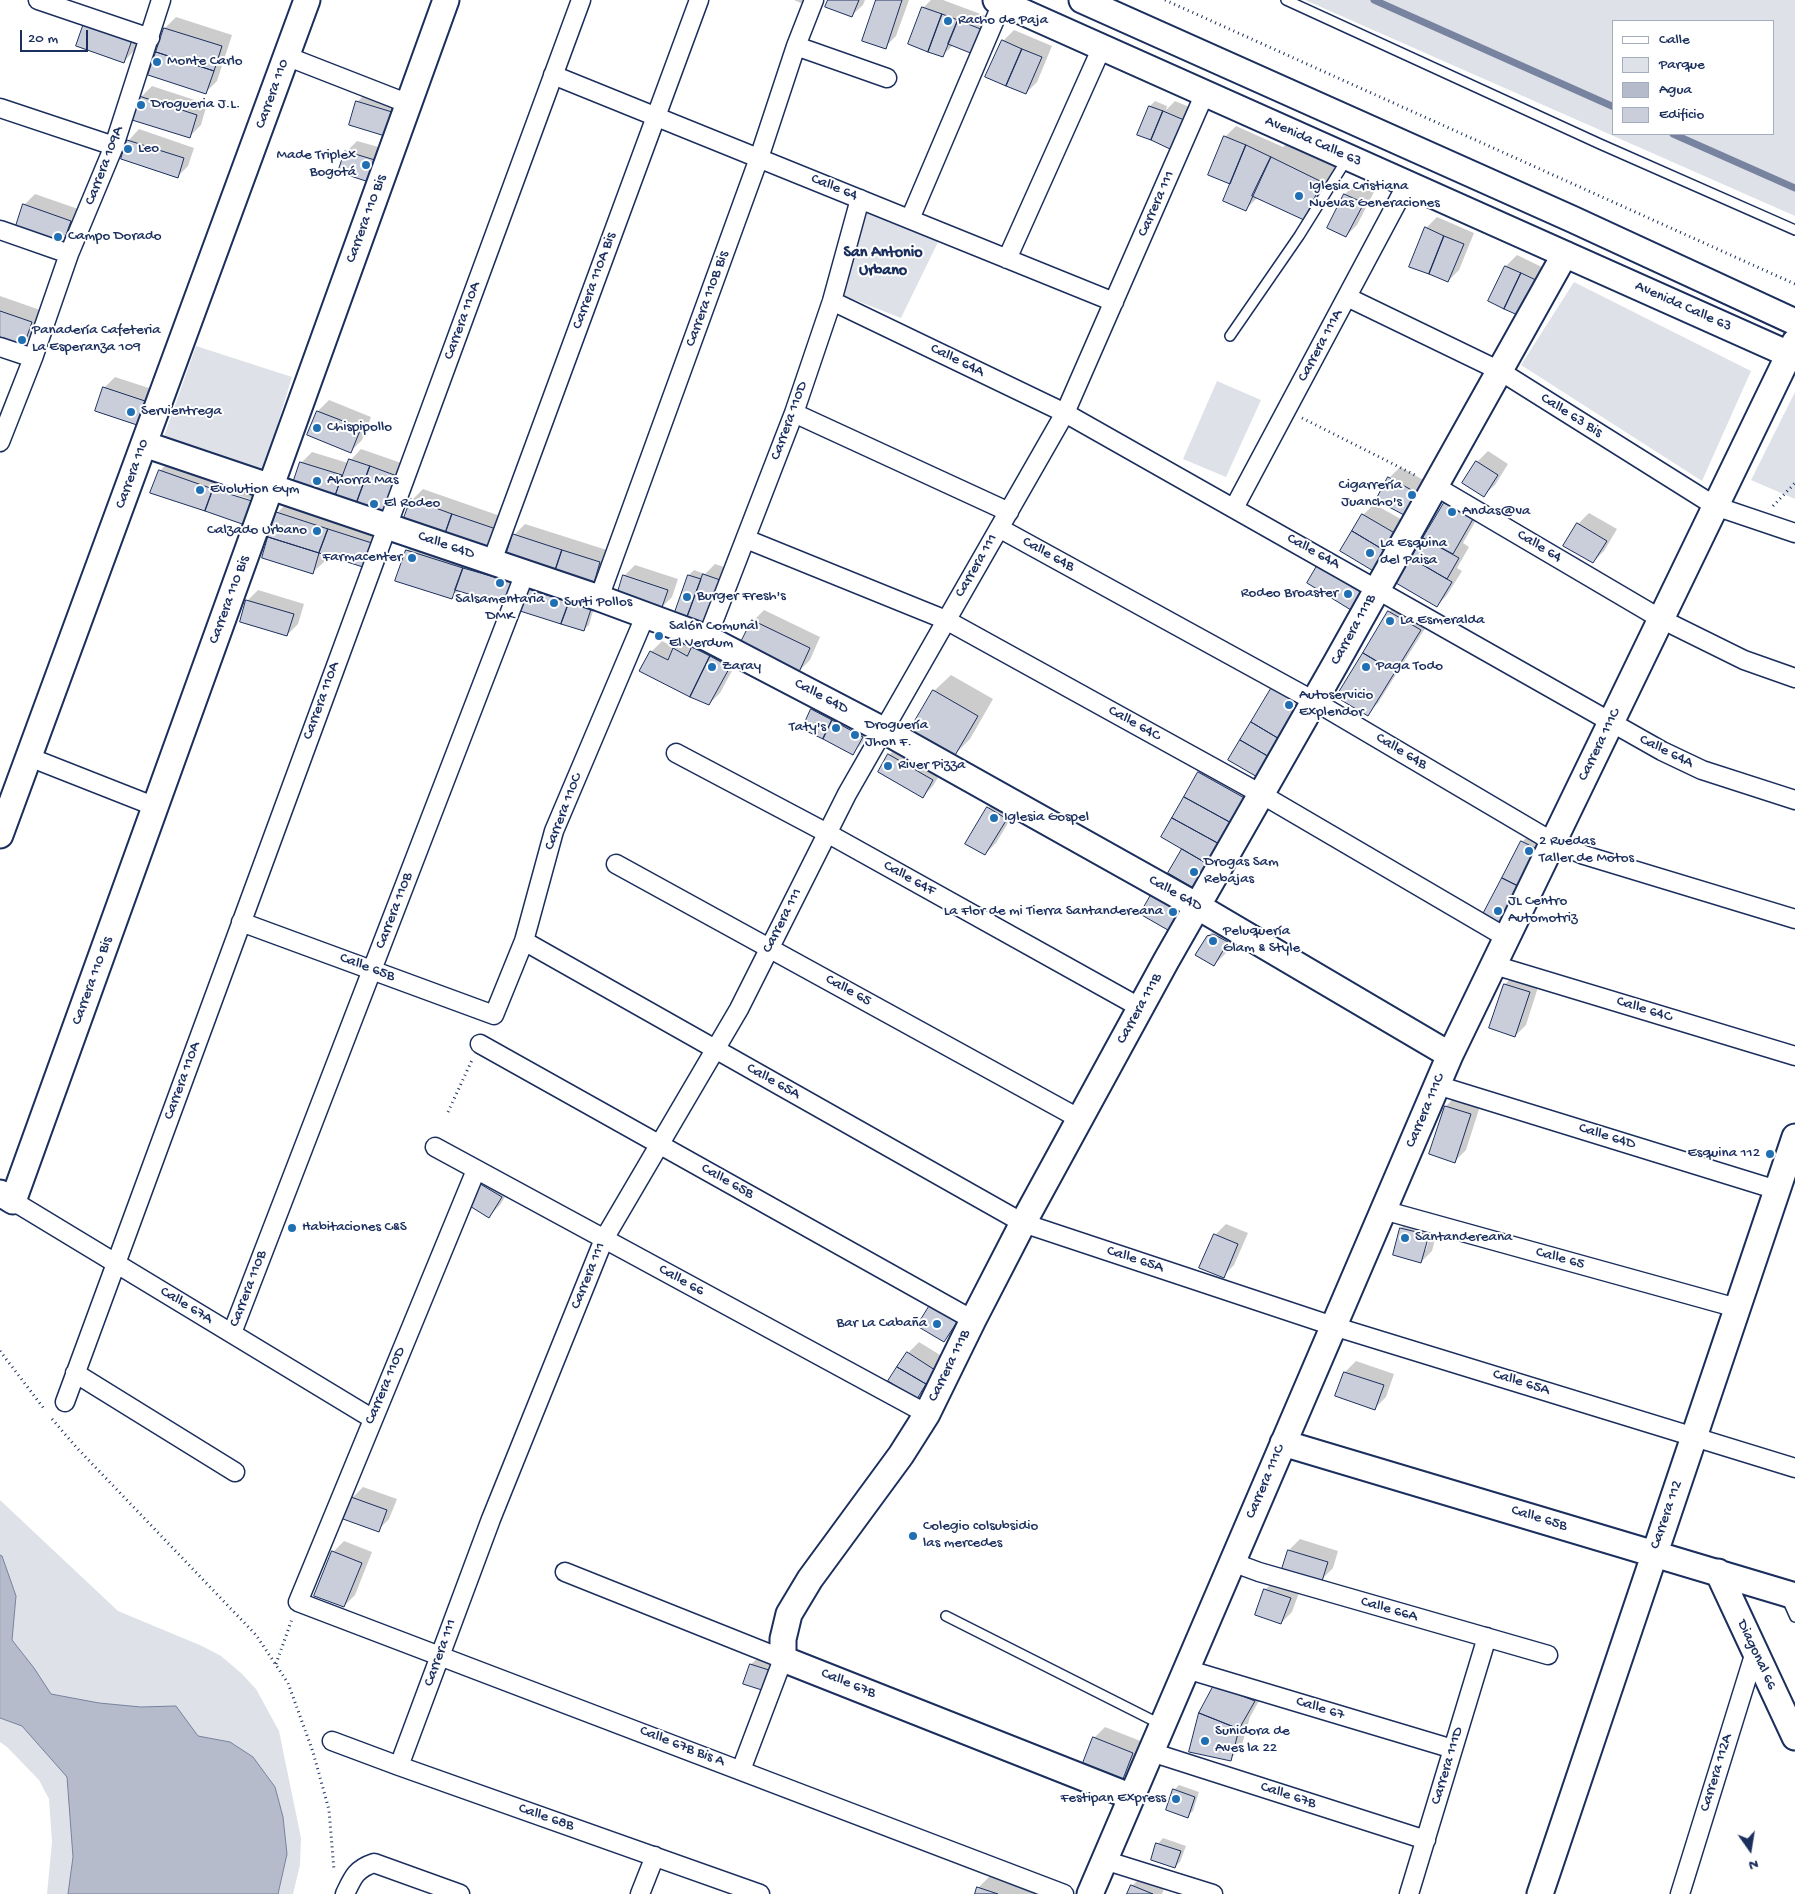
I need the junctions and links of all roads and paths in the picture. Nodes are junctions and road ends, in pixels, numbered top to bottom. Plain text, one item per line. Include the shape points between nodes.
1 (38, 0) edge
2 (161, 0) edge
3 (307, 0) edge
4 (446, 0) edge
5 (581, 0) edge
6 (699, 0) edge
7 (814, 0) edge
8 (1082, 0) edge
9 (1164, 0) edge
10 (1286, 0) edge
11 (999, 1) edge
12 (150, 38) junction
13 (796, 46) junction
14 (1102, 47) junction
15 (286, 56) junction
16 (553, 75) junction
17 (887, 78) dead end
18 (1205, 93) junction
19 (409, 104) junction
20 (0, 108) edge
21 (656, 116) junction
22 (114, 146) junction
23 (1348, 157) junction
24 (760, 158) junction
25 (1407, 184) junction
26 (860, 199) junction
27 (910, 220) junction
28 (0, 230) edge
29 (1795, 230) edge
30 (69, 254) junction
31 (1565, 254) junction
32 (1007, 259) junction
33 (1795, 284) edge
34 (1347, 297) junction
35 (832, 300) junction
36 (1114, 302) junction
37 (1795, 322) edge
38 (1230, 336) dead end
39 (0, 346) edge
40 (1793, 351) edge
41 (33, 358) junction
42 (1500, 371) junction
43 (1286, 410) junction
44 (794, 413) junction
45 (1065, 413) junction
46 (0, 442) edge
47 (144, 444) junction
48 (1795, 483) edge
49 (1435, 486) junction
50 (271, 487) junction
51 (1715, 506) junction
52 (1234, 508) junction
53 (1009, 512) junction
54 (1759, 521) junction
55 (387, 526) junction
56 (999, 528) junction
57 (1795, 533) edge
58 (746, 539) junction
59 (492, 561) junction
60 (525, 573) junction
61 (1378, 589) junction
62 (599, 598) junction
63 (646, 614) junction
64 (1661, 619) junction
65 (946, 620) junction
66 (707, 638) junction
67 (1795, 678) edge
68 (1314, 701) junction
69 (1611, 723) junction
70 (883, 730) junction
71 (676, 753) dead end
72 (29, 757) junction
73 (1262, 794) junction
74 (1795, 800) edge
75 (156, 807) junction
76 (827, 833) junction
77 (0, 836) edge
78 (1553, 842) junction
79 (616, 864) dead end
80 (1197, 906) junction
81 (1795, 919) edge
82 (241, 922) junction
83 (1507, 938) junction
84 (524, 941) junction
85 (769, 948) junction
86 (1494, 965) junction
87 (372, 970) junction
88 (1141, 1008) junction
89 (494, 1015) joint
90 (480, 1044) dead end
91 (715, 1050) junction
92 (1450, 1055) junction
93 (1795, 1056) edge
94 (1437, 1085) junction
95 (1080, 1119) junction
96 (1795, 1137) edge
97 (660, 1144) junction
98 (435, 1147) dead end
99 (476, 1170) junction
100 (1777, 1190) junction
101 (7, 1197) edge
102 (1383, 1210) junction
103 (1024, 1223) junction
104 (604, 1239) junction
105 (116, 1263) junction
106 (1738, 1308) junction
107 (972, 1320) junction
108 (1333, 1326) junction
109 (232, 1333) junction
110 (0, 1351) edge
111 (76, 1372) junction
112 (65, 1402) dead end
113 (927, 1414) junction
114 (372, 1419) junction
115 (1694, 1436) junction
116 (1283, 1443) junction
117 (1795, 1468) edge
118 (235, 1472) dead end
119 (1654, 1554) junction
120 (1232, 1562) junction
121 (565, 1572) dead end
122 (1718, 1572) junction
123 (1789, 1594) edge
124 (298, 1602) junction
125 (946, 1616) dead end
126 (1795, 1618) edge
127 (1487, 1637) junction
128 (1755, 1652) junction
129 (1548, 1655) dead end
130 (439, 1656) junction
131 (783, 1658) junction
132 (276, 1664) junction
133 (1186, 1669) junction
134 (1162, 1725) junction
135 (1795, 1737) edge
136 (332, 1741) dead end
137 (1453, 1748) junction
138 (1150, 1752) junction
139 (399, 1766) junction
140 (741, 1770) junction
141 (1132, 1797) junction
142 (1426, 1840) junction
143 (655, 1856) junction
144 (1104, 1860) junction
145 (334, 1876) dead end
146 (345, 1894) edge
147 (460, 1894) edge
148 (640, 1894) edge
149 (760, 1894) edge
150 (1064, 1894) edge
151 (1090, 1894) edge
152 (1213, 1894) edge
153 (1409, 1894) edge
154 (1540, 1894) edge
155 (1680, 1894) edge

1 - 12 street
2 - 12 street, Carrera 109A
3 - 15 street, Carrera 110
4 - 19 street, Carrera 110 Bis
5 - 16 street, Carrera 110A
6 - 21 street, Carrera 110A Bis
7 - 13 street, Carrera 110B Bis
8 - 37 street
9 - 33 path
10 - 29 lane
11 - 14 street, Avenida Calle 63
11 - 27 street
12 - 22 street, Carrera 109A
13 - 17 street
13 - 24 street, Carrera 110B Bis
14 - 18 street, Avenida Calle 63
14 - 32 street
15 - 19 street
15 - 47 street, Carrera 110
16 - 21 street, Calle 64
16 - 55 street, Carrera 110A
18 - 23 street, Avenida Calle 63
18 - 36 street, Carrera 111
19 - 50 street, Carrera 110 Bis
20 - 22 street
21 - 24 street, Calle 64
21 - 59 street, Carrera 110A Bis
22 - 30 street, Carrera 109A
23 - 25 street, Avenida Calle 63
23 - 38 lane via 1299,236
24 - 26 street, Calle 64
24 - 62 street, Carrera 110B Bis
25 - 31 street, Avenida Calle 63
25 - 34 street, Carrera 111A
26 - 27 street, Calle 64
26 - 35 street, Carrera 110D
27 - 32 street, Calle 64
28 - 30 street
30 - 41 street, Carrera 109A
31 - 40 street, Avenida Calle 63
31 - 42 street, Carrera 111B
32 - 36 street, Calle 64
34 - 42 street, Calle 63 Bis
34 - 43 street, Carrera 111A
35 - 44 street, Carrera 110D
35 - 45 street, Calle 64A
36 - 45 street, Carrera 111
39 - 41 street
40 - 51 street, Carrera 111C
41 - 46 street, Carrera 109A
42 - 49 street, Carrera 111B
42 - 51 street, Calle 63 Bis
43 - 49 path
43 - 52 street, Carrera 111A
44 - 53 street
44 - 58 street, Carrera 110D
45 - 52 street, Calle 64A
45 - 53 street, Carrera 111
47 - 50 street, Calle 64D
47 - 72 street, Carrera 110
48 - 54 path
49 - 61 street, Carrera 111B
49 - 64 street, Calle 64
50 - 55 street, Calle 64D
50 - 75 street, Carrera 110 Bis
51 - 54 street, Calle 63 Bis
51 - 64 street, Carrera 111C
52 - 61 street, Calle 64A
53 - 56 street, Carrera 111
54 - 57 street, Calle 63 Bis
55 - 59 street, Calle 64D
55 - 82 street, Carrera 110A
56 - 65 street, Carrera 111
56 - 68 street, Calle 64B
58 - 65 street, Calle 64C
58 - 66 street, Carrera 110D
59 - 60 street, Calle 64D
60 - 62 street, Calle 64D
60 - 87 street, Carrera 110B
61 - 68 street, Carrera 111B
61 - 69 street, Calle 64A
62 - 63 street, Calle 64D
63 - 66 street, Calle 64D
63 - 84 street, Carrera 110C via 554,831
64 - 67 street, Calle 64 via 1744,660
64 - 69 street, Carrera 111C
65 - 70 street, Carrera 111
65 - 73 street, Calle 64C
66 - 70 street, Calle 64D
68 - 73 street, Carrera 111B
68 - 78 street, Calle 64B
69 - 74 street, Calle 64A via 1702,770
69 - 78 street, Carrera 111C
70 - 76 street, Carrera 111
70 - 80 street, Calle 64D
71 - 76 street, Calle 64F
72 - 75 street
72 - 77 street, Carrera 110
73 - 80 street, Carrera 111B
73 - 83 street, Calle 64C
75 - 101 street, Carrera 110 Bis
76 - 85 street, Carrera 111
76 - 88 street, Calle 64F
78 - 81 street, Calle 64B via 1584,855
78 - 83 street, Carrera 111C
79 - 85 street, Calle 65
80 - 88 street, Carrera 111B
80 - 92 street, Calle 64D
82 - 87 street, Calle 65B
82 - 105 street, Carrera 110A
83 - 86 street, Carrera 111C
84 - 89 street, Carrera 110C
84 - 91 street, Calle 65A
85 - 91 street, Carrera 111
85 - 95 street, Calle 65
86 - 92 street, Carrera 111C
86 - 93 street, Calle 64C
87 - 89 street, Calle 65B
87 - 109 street, Carrera 110B
88 - 95 street, Carrera 111B
90 - 97 street, Calle 65B
91 - 97 street, Carrera 111
91 - 103 street, Calle 65A
92 - 94 street, Carrera 111C
94 - 100 street, Calle 64D
94 - 102 street, Carrera 111C
95 - 103 street, Carrera 111B
96 - 100 street, Carrera 112
97 - 104 street, Carrera 111
97 - 107 street, Calle 65B
98 - 99 street, Calle 66
99 - 104 street, Calle 66
99 - 114 street, Carrera 110D
100 - 106 street, Carrera 112
101 - 105 street, Calle 67A
102 - 106 street, Calle 65
102 - 108 street, Carrera 111C
103 - 107 street, Carrera 111B
103 - 108 street, Calle 65A
104 - 113 street, Calle 66
104 - 130 street, Carrera 111
105 - 109 street, Calle 67A
105 - 111 street, Carrera 110A
106 - 115 street, Carrera 112
107 - 113 street, Carrera 111B
108 - 115 street, Calle 65A
108 - 116 street, Carrera 111C
109 - 114 street, Calle 67A
110 - 132 path via 77,1448 256,1634
111 - 112 street, Carrera 110A
111 - 118 street
113 - 131 street, Carrera 111B via 901,1455 810,1578 789,1614 783,1639
114 - 124 street, Carrera 110D
115 - 117 street, Calle 65A
115 - 119 street, Carrera 112
116 - 119 street, Calle 65B
116 - 120 street, Carrera 111C
119 - 122 street, Calle 65B
119 - 154 street, Carrera 112
120 - 127 street, Calle 66A
120 - 133 street, Carrera 111C
121 - 131 street, Calle 67B
122 - 123 street, Calle 65B
122 - 128 street, Diagonal 66
123 - 126 lane
124 - 130 street, Calle 67B Bis A
124 - 132 path
125 - 134 lane
127 - 129 street, Calle 66A
127 - 137 street, Carrera 111D
128 - 135 street, Diagonal 66
128 - 155 street, Carrera 112A
130 - 139 street, Carrera 111
130 - 140 street, Calle 67B Bis A
131 - 140 street, Carrera 111B
131 - 141 street, Calle 67B
132 - 145 path via 288,1682 327,1802
133 - 134 street, Carrera 111C
133 - 137 street, Calle 67
134 - 138 street, Carrera 111C
136 - 139 street, Calle 68B
137 - 142 street, Carrera 111D
138 - 141 street, Carrera 111C
138 - 142 street, Calle 67B
139 - 143 street, Calle 68B
140 - 150 street, Calle 67B Bis A
141 - 144 street, Carrera 111C
142 - 153 street, Carrera 111D
143 - 148 street
143 - 149 street, Calle 68B
144 - 151 street, Carrera 111C
144 - 152 street
146 - 147 street via 362,1868 374,1863

